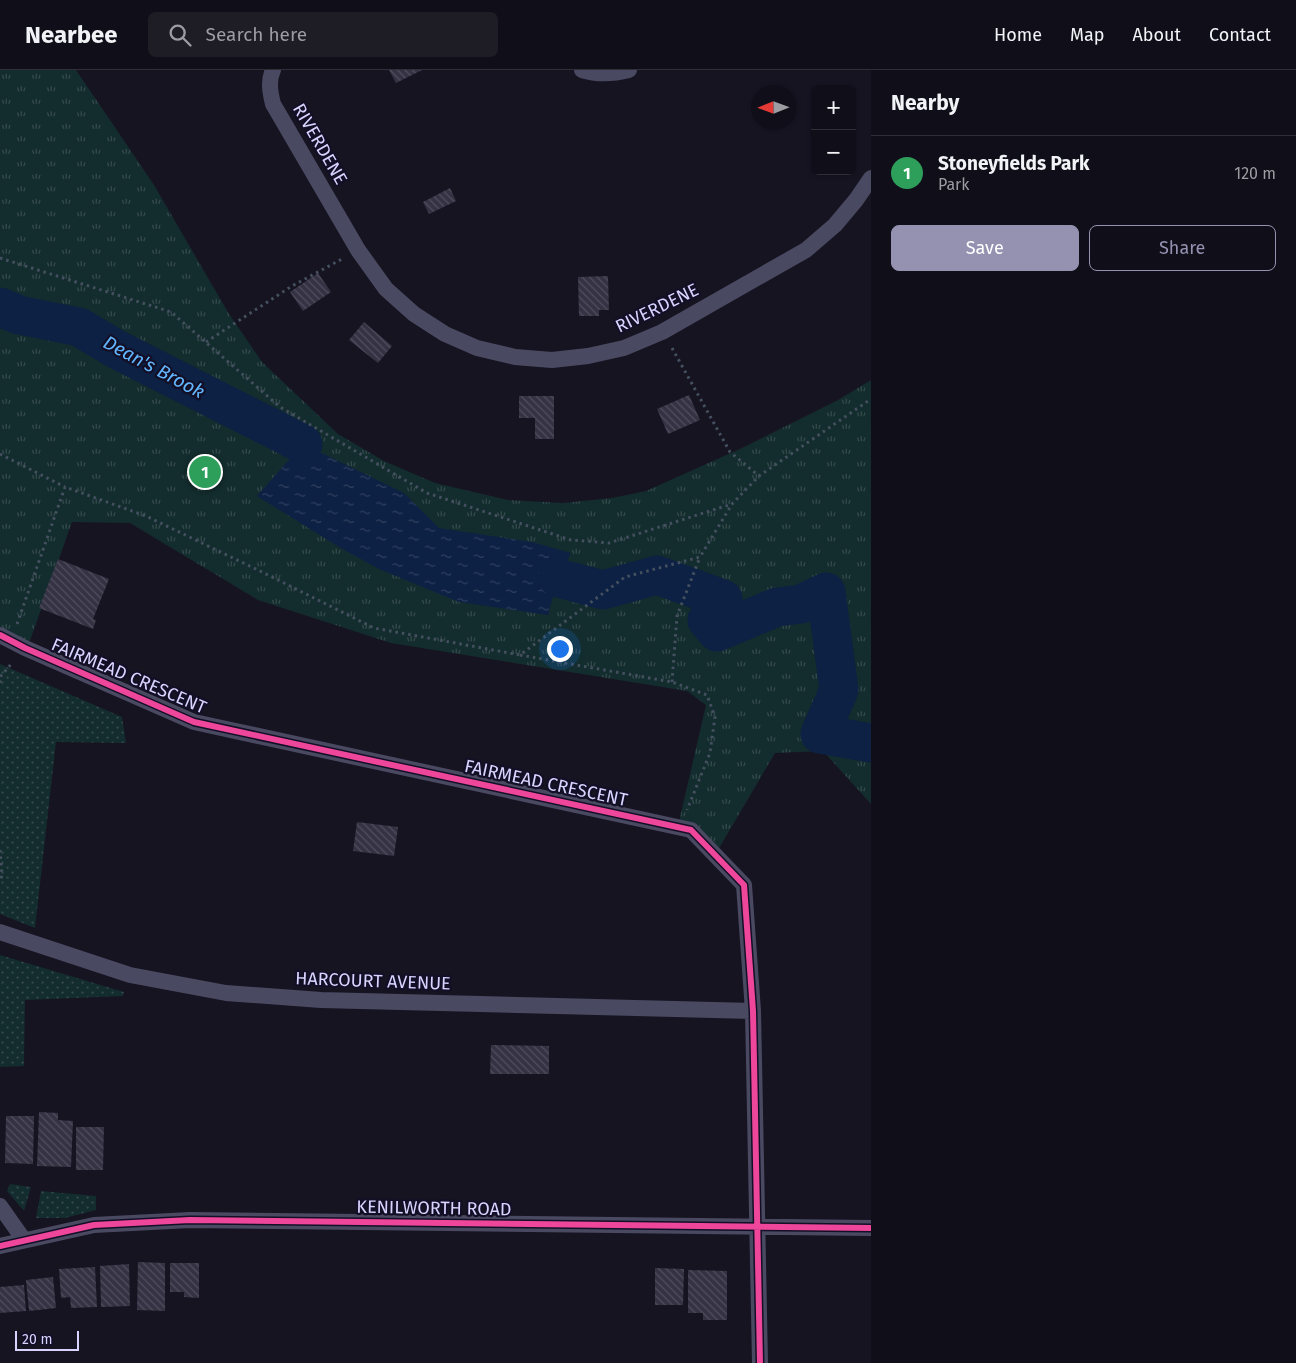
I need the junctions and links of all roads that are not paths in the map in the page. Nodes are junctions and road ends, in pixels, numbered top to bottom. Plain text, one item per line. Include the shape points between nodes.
1 (274, 70) edge
2 (582, 70) edge
3 (629, 70) edge
4 (871, 178) edge
5 (12, 642) edge
6 (0, 932) edge
7 (753, 1011) junction
8 (0, 1206) edge
9 (758, 1226) junction
10 (871, 1228) edge
11 (24, 1240) junction
12 (0, 1246) edge
13 (760, 1363) edge

1 - 4 street, RIVERDENE via 270,77 273,104 358,250 386,289 414,314 445,334 477,348 515,358 552,360 588,356 624,348 662,332 806,250 835,225
2 - 3 street via 617,73
5 - 7 street, FAIRMEAD CRESCENT via 194,722 691,830 744,885
6 - 7 street, HARCOURT AVENUE via 130,975 226,993 321,1000
7 - 9 street, FAIRMEAD CRESCENT
8 - 11 street
9 - 10 street, KENILWORTH ROAD
9 - 11 street, KENILWORTH ROAD via 190,1220 94,1225
9 - 13 street, FAIRMEAD CRESCENT
11 - 12 street, KENILWORTH ROAD

